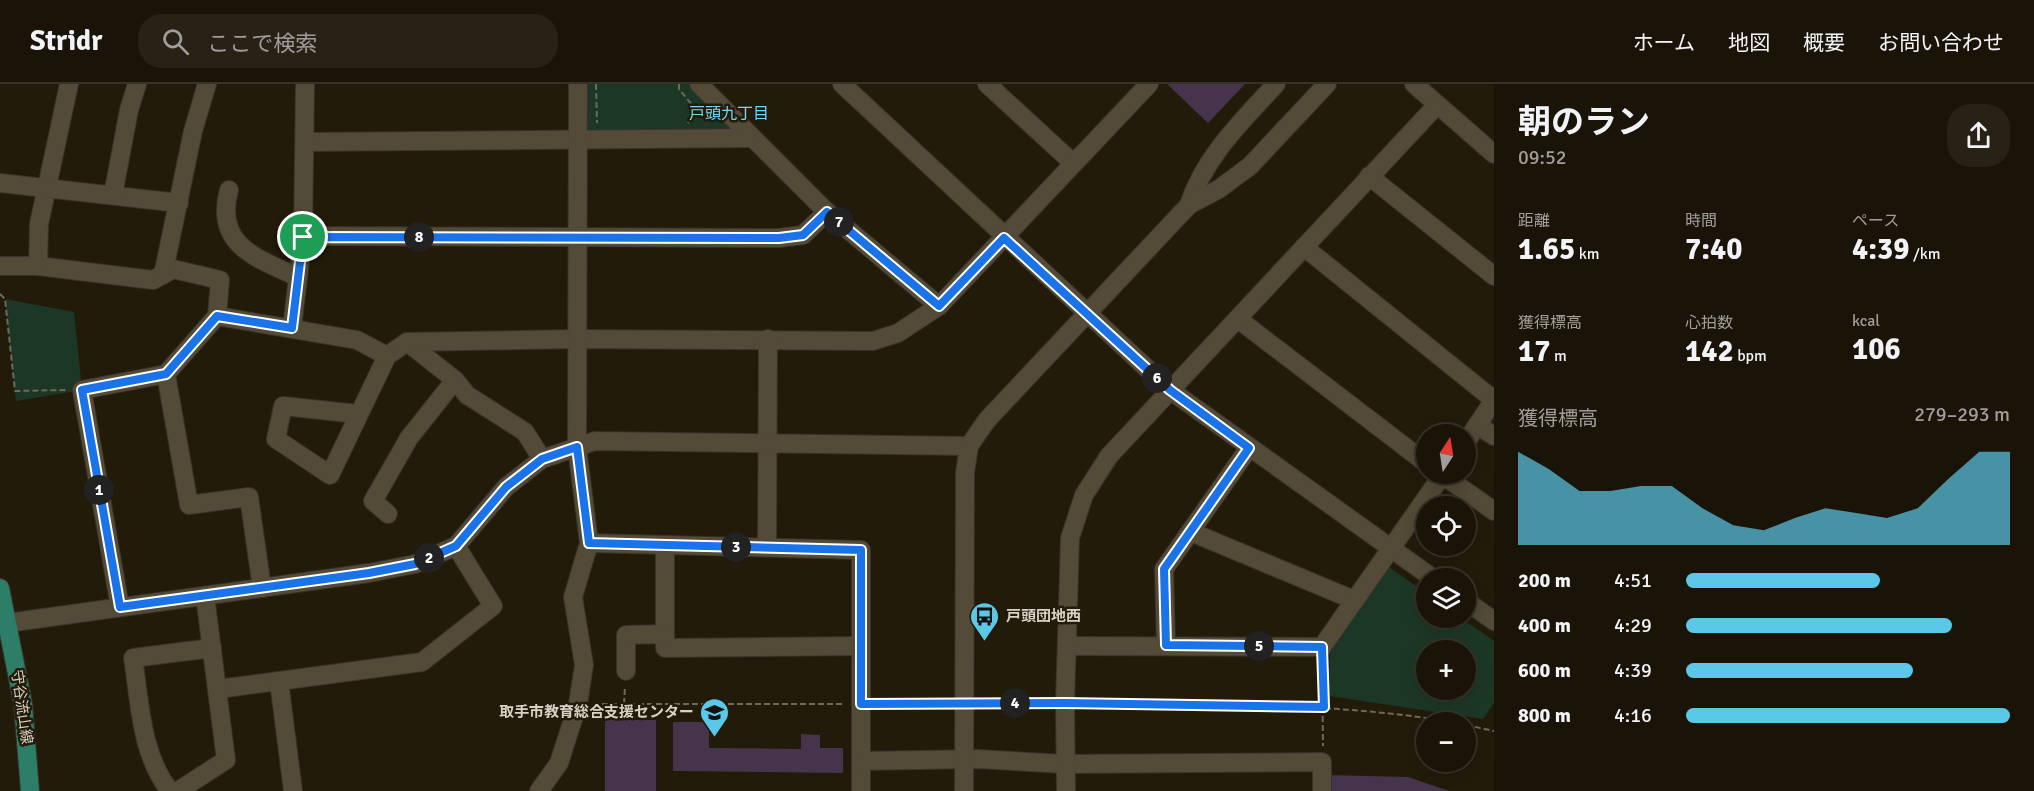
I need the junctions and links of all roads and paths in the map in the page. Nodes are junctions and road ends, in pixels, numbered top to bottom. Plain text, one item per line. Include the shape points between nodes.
1 (69, 84) edge
2 (137, 84) edge
3 (207, 84) edge
4 (305, 84) edge
5 (578, 84) edge
6 (596, 84) edge
7 (679, 84) edge
8 (699, 84) edge
9 (842, 84) edge
10 (987, 84) edge
11 (1276, 84) edge
12 (1327, 84) edge
13 (1414, 84) edge
14 (1143, 86) edge
15 (1437, 105) junction
16 (597, 123) junction
17 (608, 124) dead end
18 (686, 126) dead end
19 (750, 138) junction
20 (577, 140) junction
21 (306, 142) junction
22 (1494, 154) edge
23 (1073, 163) junction
24 (1369, 176) junction
25 (0, 183) edge
26 (46, 188) junction
27 (229, 190) dead end
28 (113, 195) junction
29 (179, 203) junction
30 (1189, 205) junction
31 (827, 212) junction
32 (303, 237) junction
33 (577, 237) junction
34 (1004, 238) junction
35 (1304, 247) junction
36 (0, 266) edge
37 (38, 266) junction
38 (163, 275) junction
39 (1494, 276) edge
40 (298, 277) junction
41 (0, 294) edge
42 (939, 306) junction
43 (1087, 314) junction
44 (217, 316) junction
45 (1238, 319) junction
46 (292, 328) junction
47 (576, 339) junction
48 (768, 339) junction
49 (407, 342) junction
50 (387, 356) junction
51 (166, 374) junction
52 (455, 380) junction
53 (82, 390) junction
54 (1170, 390) junction
55 (1494, 400) edge
56 (358, 414) junction
57 (1478, 424) junction
58 (1476, 427) edge
59 (1494, 436) edge
60 (767, 445) junction
61 (969, 446) junction
62 (577, 447) junction
63 (1249, 448) junction
64 (1416, 455) edge
65 (542, 459) junction
66 (1435, 484) edge
67 (1456, 484) edge
68 (1494, 511) edge
69 (388, 514) dead end
70 (1191, 532) junction
71 (589, 543) junction
72 (456, 546) junction
73 (666, 546) junction
74 (767, 548) junction
75 (1390, 548) junction
76 (1418, 568) edge
77 (0, 588) edge
78 (262, 588) junction
79 (205, 596) junction
80 (1354, 600) junction
81 (120, 607) junction
82 (1476, 608) edge
83 (1494, 621) edge
84 (7, 623) junction
85 (665, 634) junction
86 (1166, 645) junction
87 (861, 646) junction
88 (1067, 646) junction
89 (1322, 647) junction
90 (212, 648) junction
91 (626, 671) dead end
92 (279, 681) junction
93 (218, 689) junction
94 (1065, 703) junction
95 (590, 704) dead end
96 (849, 704) dead end
97 (873, 704) dead end
98 (959, 704) junction
99 (1324, 707) junction
100 (1416, 717) edge
101 (1476, 726) edge
102 (1494, 731) edge
103 (964, 760) junction
104 (861, 761) junction
105 (1322, 762) junction
106 (1065, 764) junction
107 (30, 791) edge
108 (170, 791) edge
109 (178, 791) edge
110 (293, 791) edge
111 (538, 791) edge
112 (861, 791) edge
113 (964, 791) edge
114 (1066, 791) edge
115 (1322, 791) edge

1 - 26 street
2 - 28 street
3 - 29 street
4 - 21 street
5 - 20 street
6 - 16 path
7 - 18 path via 697,111
8 - 19 street
9 - 34 street
10 - 23 street
11 - 30 street via 1225,140 1195,186
12 - 30 street via 1250,166
13 - 15 street
14 - 23 street
15 - 22 street
15 - 24 street
16 - 17 path
16 - 20 path
19 - 20 street
19 - 31 street
20 - 21 street
20 - 33 street
21 - 32 street
23 - 34 street
24 - 35 street
24 - 39 street
25 - 26 street
26 - 28 street
26 - 37 street via 39,224
27 - 40 street via 224,209 230,235 251,256
28 - 29 street
29 - 38 street
30 - 43 street
31 - 33 street via 803,235 779,238
31 - 42 street
32 - 33 street
32 - 40 street
33 - 47 street
34 - 42 street
34 - 43 street
35 - 45 street
35 - 55 street
36 - 37 street
37 - 38 street via 153,280
38 - 44 street via 173,269 220,280
40 - 46 street
41 - 53 path via 5,298 15,391
42 - 48 street via 898,333 873,341
43 - 54 street
43 - 61 street via 987,420
44 - 46 street
44 - 51 street
45 - 54 street
45 - 64 street
46 - 50 street via 357,340
47 - 48 street
47 - 49 street
47 - 62 street
48 - 60 street
49 - 50 street
49 - 52 street
50 - 56 street
51 - 53 street
51 - 78 street via 189,505 249,497
52 - 65 street via 467,396 525,432
52 - 69 street via 409,438 373,501
53 - 81 street
54 - 63 street
54 - 88 street via 1108,456 1084,495 1070,538
55 - 57 street
56 - 56 street via 330,475 276,439 283,406
57 - 58 street
57 - 59 street
60 - 61 street
60 - 62 street via 595,441
60 - 74 street
61 - 98 street
62 - 65 street
62 - 71 street
63 - 70 street
63 - 75 street
65 - 72 street via 506,487
66 - 75 street
67 - 68 street
70 - 80 street
70 - 86 street via 1164,569
71 - 73 street
71 - 111 street via 573,597 584,665 578,704 559,762
72 - 78 street via 415,564
72 - 92 street via 493,606 422,662
73 - 74 street
73 - 85 street
74 - 87 street via 861,550
75 - 76 street
75 - 80 street
77 - 84 main road, 守谷流山線
78 - 79 street
79 - 81 street
79 - 90 street
80 - 89 street
81 - 84 street
82 - 83 street
84 - 107 main road, 守谷流山線 via 23,704
85 - 87 street via 665,648
85 - 91 street via 626,635
86 - 88 street
86 - 89 street
87 - 104 street
88 - 94 street
89 - 99 path
90 - 93 street
90 - 108 street via 133,658 147,742 157,774
92 - 93 street
92 - 110 street
93 - 109 street via 226,760
94 - 98 path
94 - 99 path
94 - 106 street
95 - 96 path
97 - 98 path
98 - 103 street
99 - 100 path
99 - 105 path
101 - 102 path
103 - 104 street
103 - 106 street
103 - 113 street
104 - 112 street
105 - 106 street
105 - 115 street
106 - 114 street

